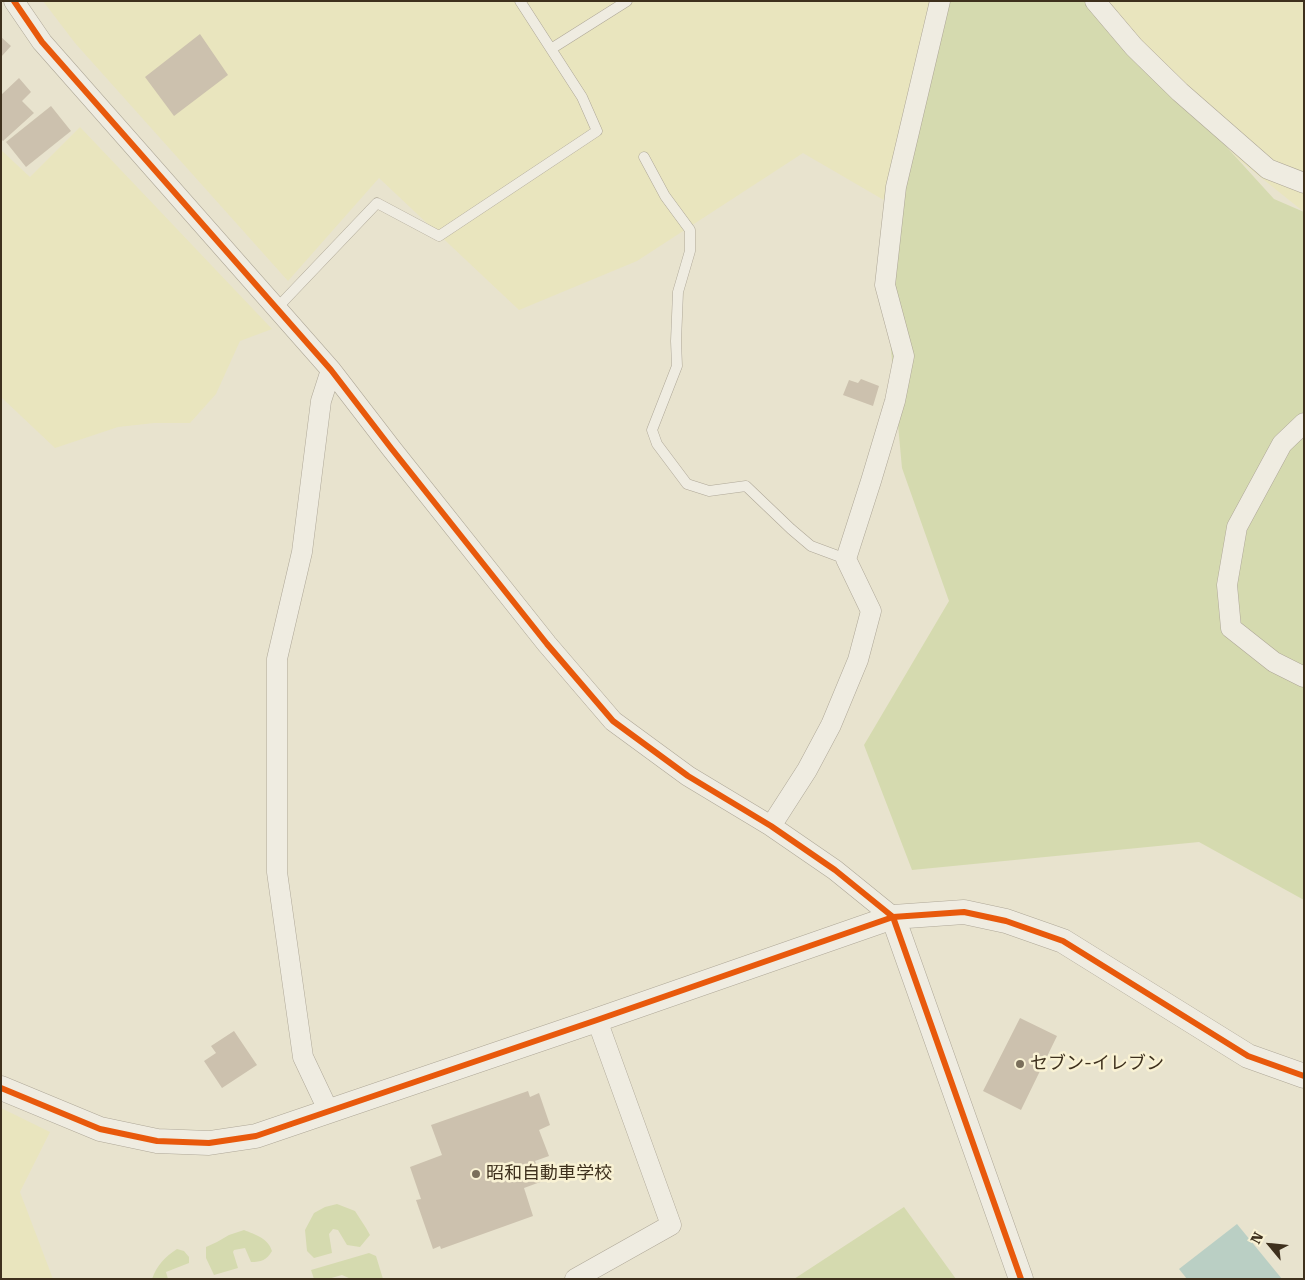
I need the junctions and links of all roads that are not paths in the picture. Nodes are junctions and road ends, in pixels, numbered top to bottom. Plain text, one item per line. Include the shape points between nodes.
1 (14, 1) edge
2 (520, 1) edge
3 (627, 1) edge
4 (940, 1) edge
5 (1095, 1) edge
6 (551, 49) junction
7 (644, 157) dead end
8 (1304, 183) edge
9 (277, 308) junction
10 (332, 370) junction
11 (1304, 423) edge
12 (846, 560) junction
13 (1304, 677) edge
14 (771, 826) junction
15 (893, 917) junction
16 (597, 1020) junction
17 (1304, 1076) edge
18 (1, 1088) edge
19 (329, 1112) junction
20 (575, 1279) edge
21 (1021, 1279) edge

1 - 9 street via 42,42
2 - 6 lane
3 - 6 lane
4 - 12 street via 896,187 885,285 904,356 895,401
5 - 8 street via 1134,47 1174,86 1268,168
6 - 9 lane via 582,96 597,131 439,236 377,203
7 - 12 lane via 665,196 690,230 690,251 678,292 677,366 652,430 657,444 686,484 709,491 746,486 811,546
9 - 10 street
10 - 14 street via 547,644 614,721 688,776
10 - 19 street via 320,401 302,552 277,658 277,872 303,1057
11 - 13 street via 1282,444 1236,527 1227,585 1231,628 1274,662
12 - 14 street via 871,611 858,660 831,725
14 - 15 street via 835,870
15 - 16 street
15 - 17 street via 964,912 1006,921 1063,941 1248,1056
15 - 21 street
16 - 19 street
16 - 20 street via 671,1225
18 - 19 street via 100,1129 157,1141 209,1143 256,1136

